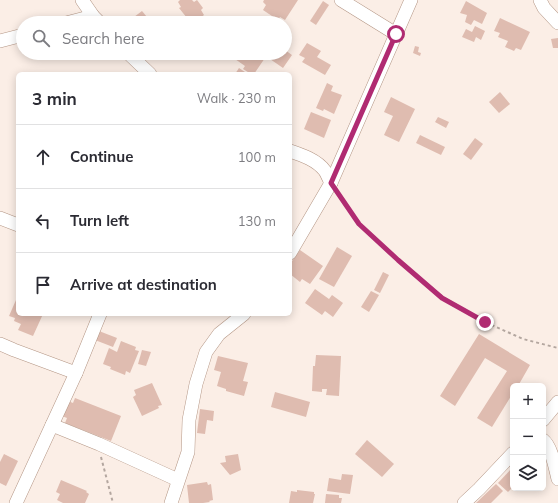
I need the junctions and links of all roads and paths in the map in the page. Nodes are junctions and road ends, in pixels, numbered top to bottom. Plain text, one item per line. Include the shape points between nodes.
1 (82, 0) edge
2 (341, 0) edge
3 (411, 0) edge
4 (540, 0) edge
5 (93, 16) edge
6 (558, 23) edge
7 (396, 34) junction
8 (16, 37) edge
9 (0, 41) edge
10 (135, 60) edge
11 (148, 72) edge
12 (292, 152) edge
13 (331, 183) junction
14 (0, 218) edge
15 (16, 224) edge
16 (292, 250) edge
17 (99, 316) edge
18 (242, 316) edge
19 (0, 344) edge
20 (558, 348) edge
21 (76, 373) junction
22 (558, 402) edge
23 (544, 419) edge
24 (52, 426) junction
25 (546, 443) edge
26 (99, 444) junction
27 (511, 455) edge
28 (558, 479) edge
29 (178, 480) junction
30 (16, 503) edge
31 (113, 503) edge
32 (171, 503) edge
33 (464, 503) edge

1 - 5 street
2 - 7 street
3 - 7 street
4 - 6 street
7 - 13 street
8 - 9 street
10 - 11 street
12 - 13 street via 317,163
13 - 16 street
13 - 20 path via 359,224 442,298 523,339
14 - 15 street
17 - 21 street
18 - 29 street via 219,334 206,352 189,420 188,452
19 - 21 street
21 - 24 street
22 - 23 street
24 - 26 street
24 - 30 street
25 - 28 street
26 - 29 street
26 - 31 path
27 - 33 street
29 - 32 street

